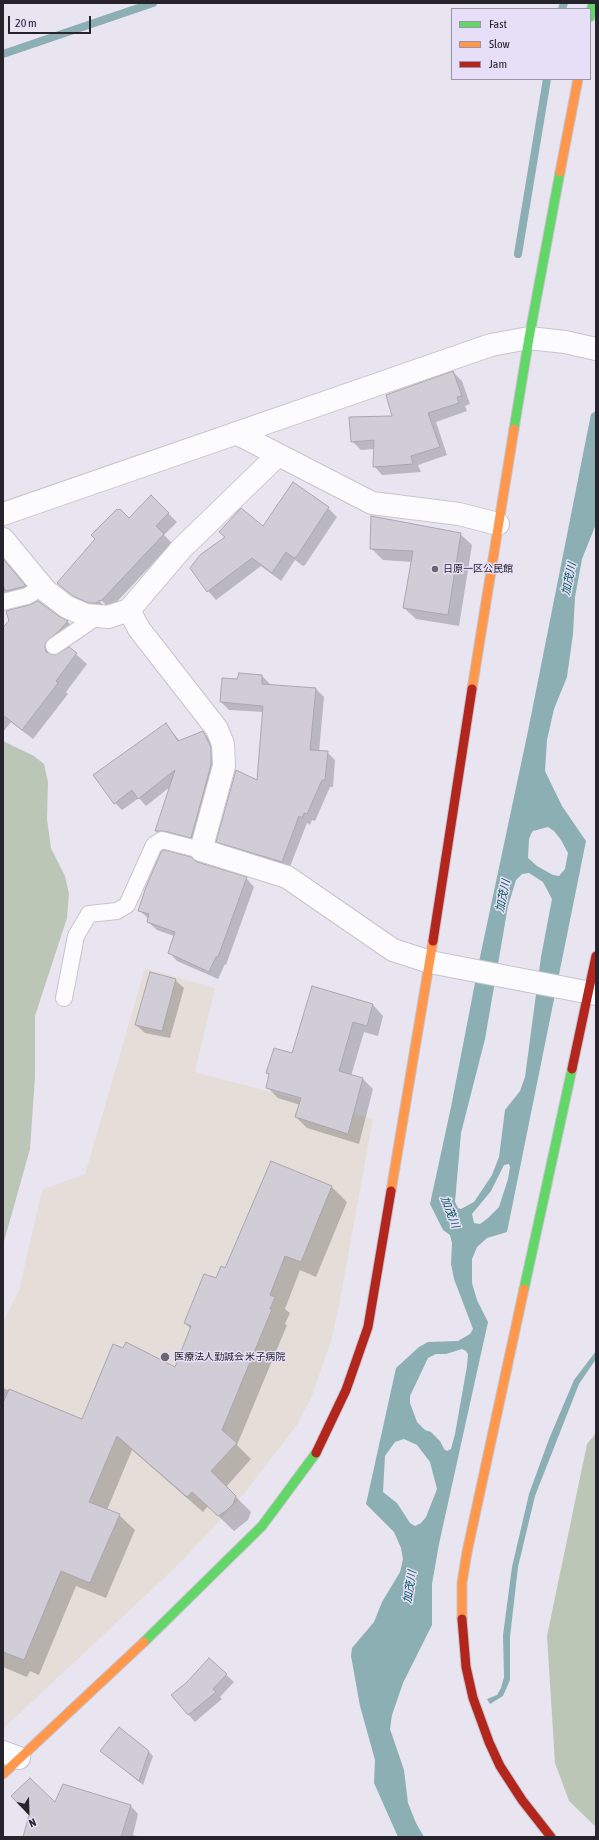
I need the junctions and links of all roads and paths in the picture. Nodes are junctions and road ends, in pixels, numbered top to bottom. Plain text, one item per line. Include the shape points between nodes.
1 (578, 80) edge
2 (529, 338) junction
3 (596, 349) edge
4 (236, 433) junction
5 (278, 455) junction
6 (3, 514) edge
7 (498, 524) junction
8 (3, 539) edge
9 (42, 587) junction
10 (3, 602) edge
11 (129, 610) junction
12 (98, 616) junction
13 (54, 646) dead end
14 (201, 850) junction
15 (596, 956) edge
16 (430, 962) junction
17 (585, 992) edge
18 (64, 998) dead end
19 (11, 1755) edge
20 (3, 1774) edge
21 (551, 1837) edge

1 - 2 street
2 - 3 street
2 - 4 street via 491,345
2 - 7 street
4 - 5 street
4 - 6 street
5 - 7 street via 372,503 459,514
5 - 11 street via 182,548
7 - 16 street
8 - 9 street
9 - 10 lane via 27,596
9 - 12 street via 66,607 86,615
11 - 12 street via 108,617
11 - 14 street via 139,629 217,729 223,744 224,766
12 - 13 lane
14 - 16 street via 287,877 393,950
14 - 18 lane via 162,840 154,846 127,905 118,911 89,914 76,936
15 - 17 street
16 - 17 street
16 - 19 street via 368,1327 346,1390 318,1450 262,1526 161,1626
17 - 21 street via 462,1583 466,1667 473,1698 500,1766
19 - 20 street

